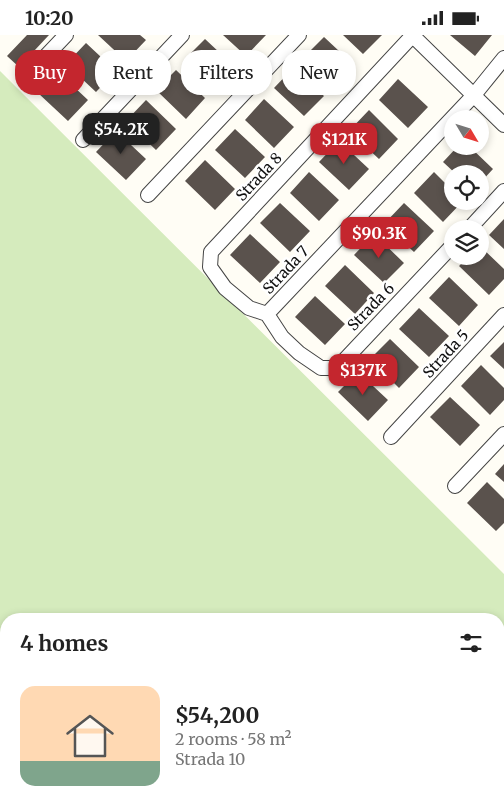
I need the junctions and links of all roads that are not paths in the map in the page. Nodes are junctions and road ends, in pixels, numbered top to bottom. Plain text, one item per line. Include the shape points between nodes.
1 (66, 35) edge
2 (182, 35) edge
3 (299, 35) edge
4 (413, 35) edge
5 (52, 50) edge
6 (504, 58) edge
7 (474, 95) junction
8 (504, 125) edge
9 (83, 140) dead end
10 (504, 191) edge
11 (148, 195) dead end
12 (477, 220) edge
13 (211, 252) joint
14 (444, 254) edge
15 (268, 314) junction
16 (504, 315) edge
17 (504, 434) edge
18 (390, 437) dead end
19 (454, 486) dead end

1 - 5 street
2 - 9 street
3 - 11 street
4 - 7 street
4 - 13 street, Strada 8
6 - 7 street, Strada 7
7 - 8 street
7 - 15 street, Strada 7
10 - 12 street
13 - 15 street, Strada 7 via 210,267 225,288 249,308
14 - 15 street, Strada 6 via 336,367 321,368 299,353 282,337
16 - 18 street, Strada 5
17 - 19 street

